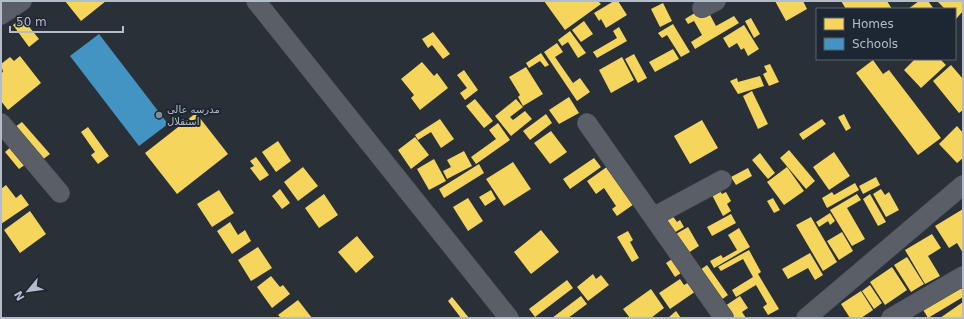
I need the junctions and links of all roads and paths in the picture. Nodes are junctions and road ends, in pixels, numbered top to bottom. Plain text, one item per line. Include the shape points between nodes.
1 (22, 1) edge
2 (256, 1) edge
3 (1, 15) edge
4 (1, 123) edge
5 (587, 123) dead end
6 (722, 180) dead end
7 (963, 185) edge
8 (60, 193) dead end
9 (653, 217) junction
10 (963, 276) edge
11 (509, 318) edge
12 (724, 318) edge
13 (806, 318) edge
14 (892, 318) edge

1 - 3 street
2 - 11 street
4 - 8 street
5 - 9 street
6 - 9 street
7 - 13 street
9 - 12 street
10 - 14 street

